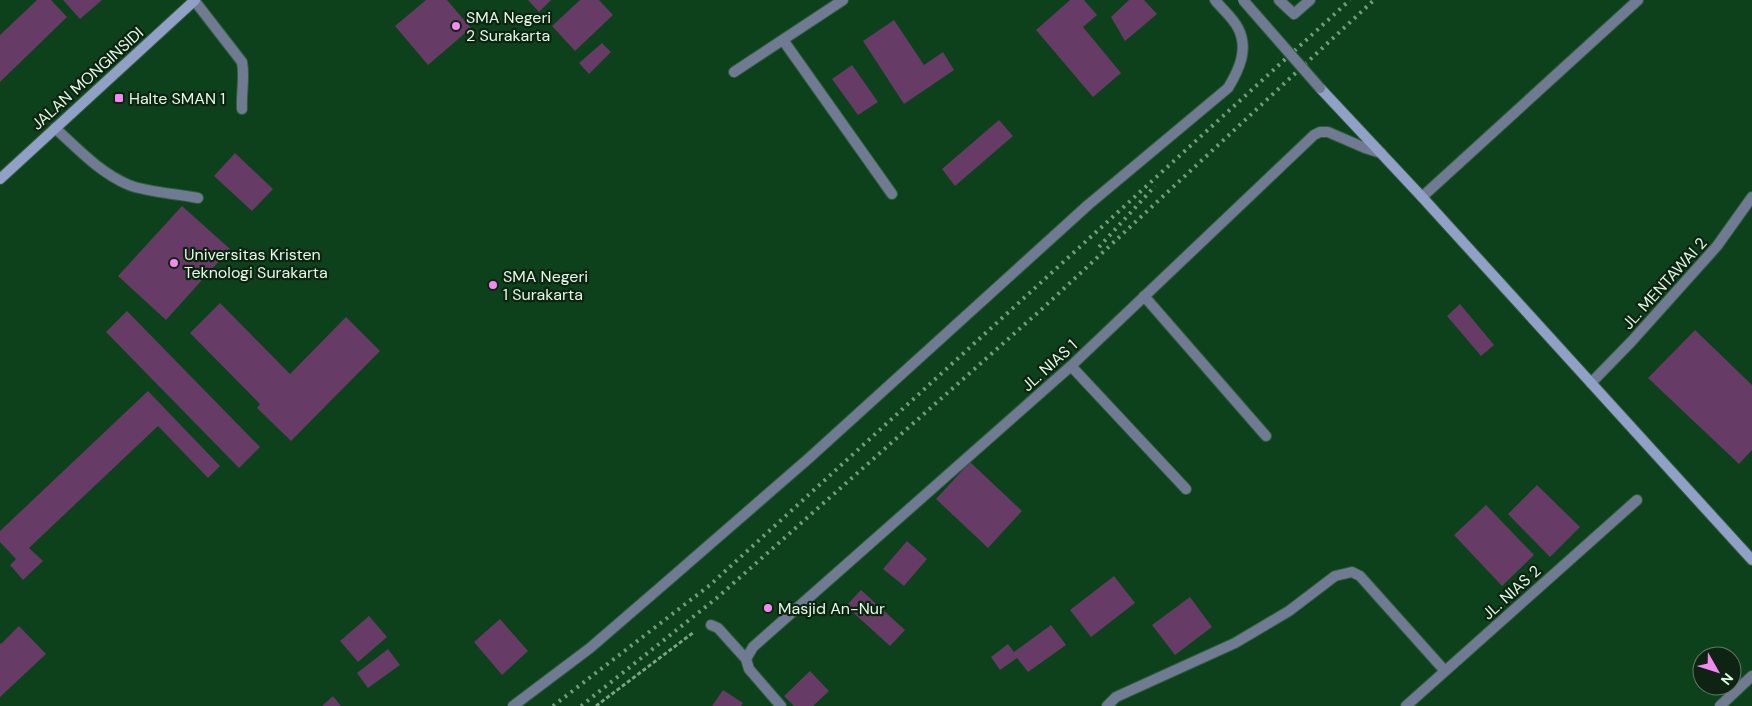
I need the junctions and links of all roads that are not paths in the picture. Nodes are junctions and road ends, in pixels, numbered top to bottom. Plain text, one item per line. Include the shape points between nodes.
1 (195, 0) edge
2 (843, 0) edge
3 (1215, 0) edge
4 (1243, 0) edge
5 (1279, 0) edge
6 (1310, 0) edge
7 (1638, 0) edge
8 (783, 40) junction
9 (734, 72) dead end
10 (1320, 88) joint
11 (242, 109) dead end
12 (54, 128) junction
13 (1381, 153) junction
14 (0, 179) edge
15 (892, 194) dead end
16 (1422, 197) junction
17 (1752, 197) edge
18 (198, 198) dead end
19 (1144, 296) junction
20 (1071, 366) junction
21 (1591, 383) junction
22 (1266, 436) dead end
23 (1186, 489) dead end
24 (1637, 500) dead end
25 (1752, 560) edge
26 (711, 625) road end
27 (746, 659) junction
28 (1445, 671) junction
29 (1752, 676) edge
30 (512, 706) edge
31 (781, 706) edge
32 (1107, 706) edge
33 (1406, 706) edge
34 (1720, 706) edge

1 - 11 street via 242,62
1 - 12 main road, JALAN MONGINSIDI
2 - 8 street
3 - 30 street via 1238,28 1241,40 1242,60 1228,88 1088,205 808,459 670,579 590,648
4 - 10 street, bridge
5 - 6 street via 1294,14
7 - 16 street
8 - 9 street
8 - 15 street
10 - 13 main road
12 - 14 main road, JALAN MONGINSIDI
12 - 18 street via 99,168 118,180 131,186
13 - 16 main road
13 - 19 street, JL. NIAS 1 via 1328,132 1314,135
16 - 21 main road
17 - 21 street, JL. MENTAWAI 2 via 1717,246
19 - 20 street, JL. NIAS 1
19 - 22 street
20 - 23 street
20 - 27 street, JL. NIAS 1 via 753,647
21 - 25 main road
24 - 28 street, JL. NIAS 2
26 - 27 street via 718,628
27 - 31 street via 749,669
28 - 32 street via 1360,576 1352,572 1335,576 1289,611 1235,643 1116,697
28 - 33 street, JL. NIAS 2
29 - 34 street

